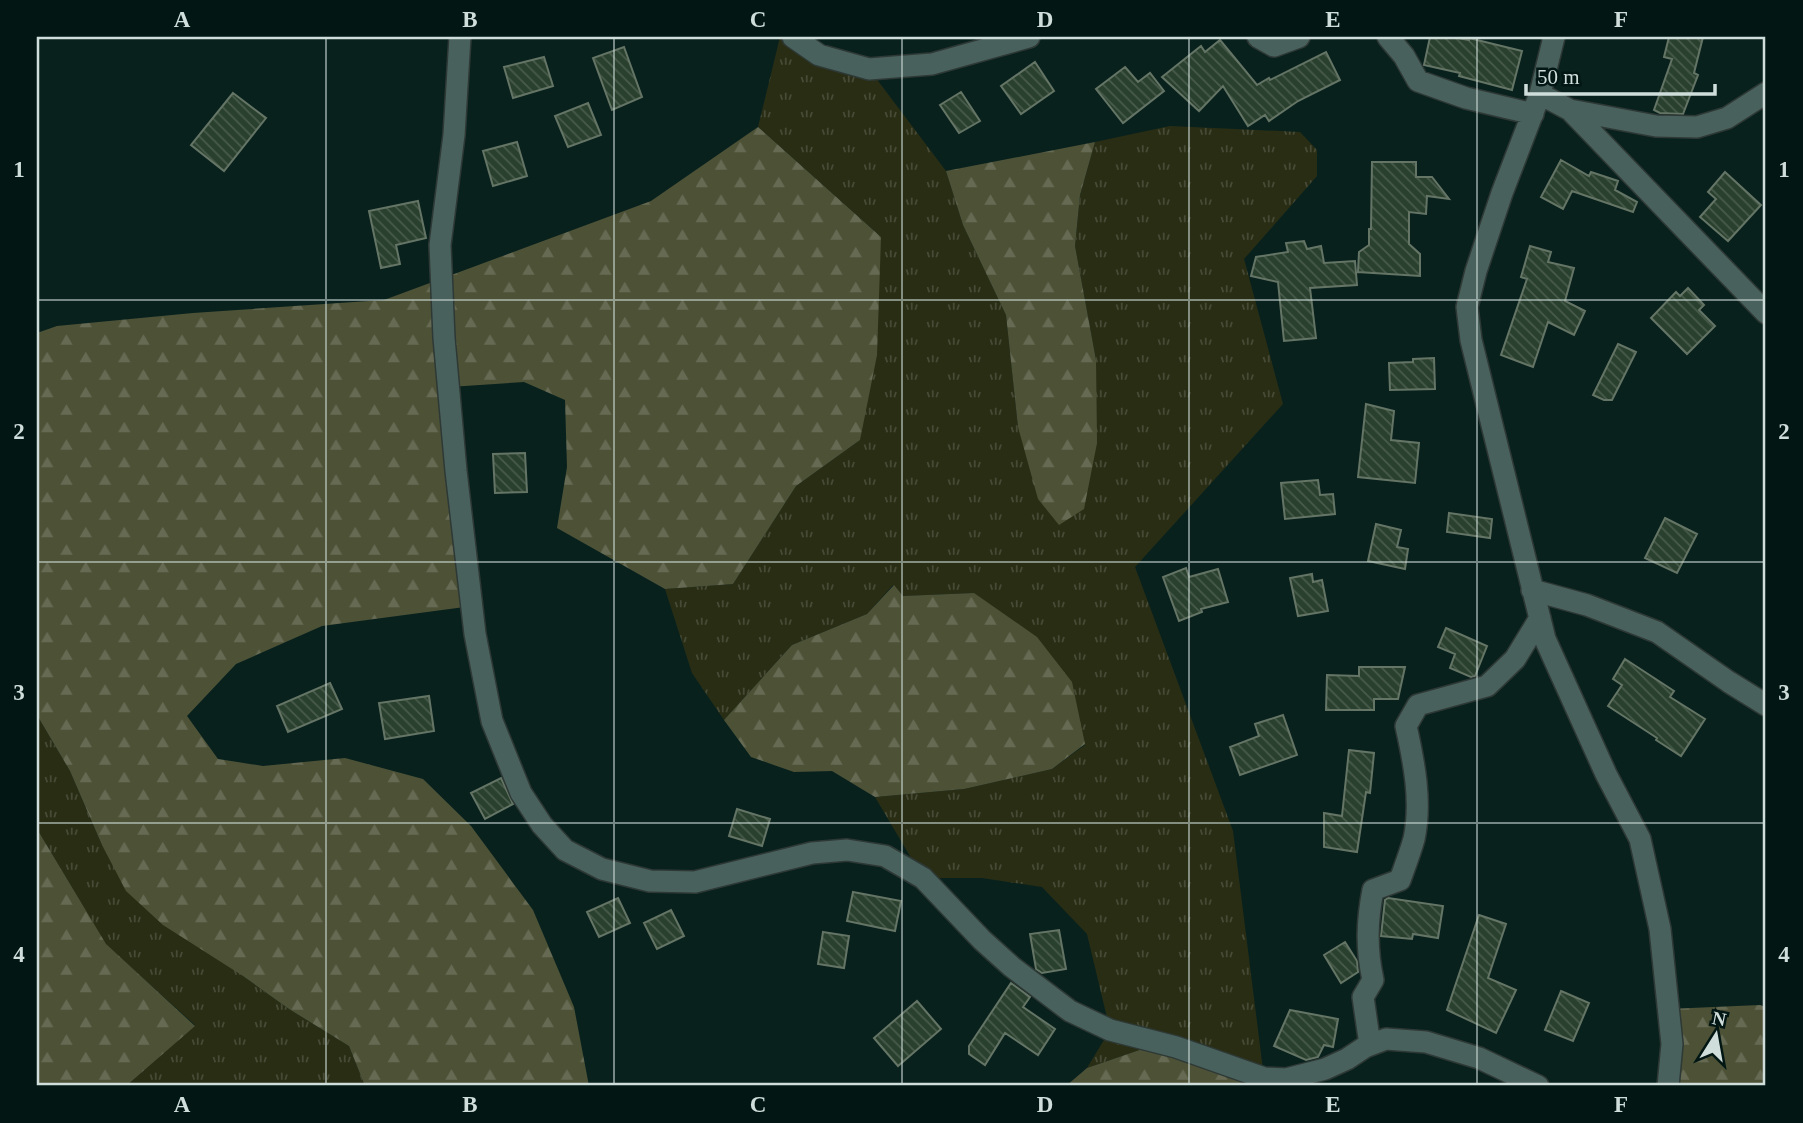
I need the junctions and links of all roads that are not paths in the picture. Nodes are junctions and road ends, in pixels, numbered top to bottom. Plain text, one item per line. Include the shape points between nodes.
1 (460, 37) edge
2 (793, 37) edge
3 (1029, 37) edge
4 (1258, 37) edge
5 (1299, 37) edge
6 (1388, 37) edge
7 (1555, 37) edge
8 (1766, 93) edge
9 (1536, 104) junction
10 (1570, 110) junction
11 (1766, 313) edge
12 (1532, 590) junction
13 (1539, 618) junction
14 (1766, 705) edge
15 (1370, 1045) junction
16 (1538, 1086) edge
17 (1668, 1086) edge

1 - 15 street via 440,245 456,471 475,634 492,722 522,793 542,825 565,850 602,869 650,881 695,882 813,853 847,850 885,856 923,878 982,940 1070,1011 1110,1030 1264,1078 1286,1079 1325,1069
2 - 3 street via 819,55 869,69 932,64
4 - 5 street via 1273,46
6 - 9 street via 1418,81 1466,98
7 - 9 street
8 - 10 street via 1727,118 1697,127 1656,126
9 - 10 street
9 - 12 street via 1502,193 1467,307
10 - 11 street
12 - 13 street
12 - 14 street via 1587,604 1657,632
13 - 15 street via 1515,659 1487,687 1418,705 1406,726 1418,798 1414,837 1400,880 1373,890 1368,957 1374,979 1363,998
13 - 17 street via 1606,774 1640,839 1660,929 1672,1044
15 - 16 street via 1386,1040 1426,1042 1479,1058

